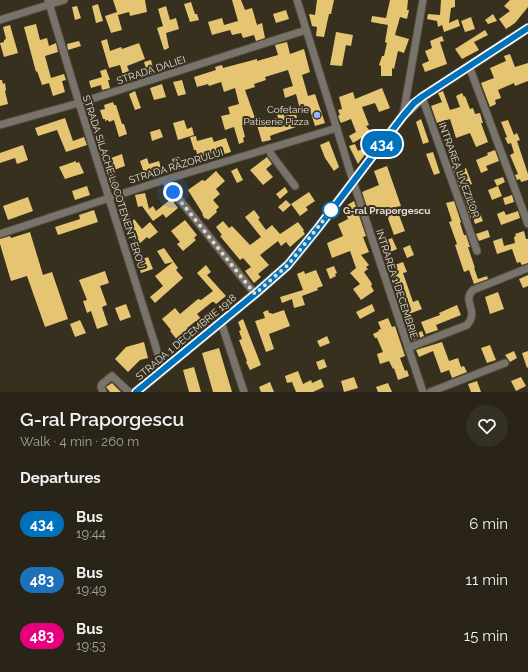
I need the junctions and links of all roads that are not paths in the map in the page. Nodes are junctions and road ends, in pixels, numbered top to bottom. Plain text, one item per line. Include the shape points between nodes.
1 (64, 0) edge
2 (297, 0) edge
3 (423, 0) edge
4 (48, 2) edge
5 (0, 20) edge
6 (528, 28) edge
7 (306, 30) junction
8 (469, 66) junction
9 (422, 97) junction
10 (78, 103) junction
11 (403, 116) junction
12 (0, 125) edge
13 (337, 128) junction
14 (269, 148) junction
15 (164, 180) junction
16 (353, 182) junction
17 (295, 186) dead end
18 (109, 198) junction
19 (528, 224) edge
20 (0, 234) edge
21 (477, 251) dead end
22 (528, 268) edge
23 (255, 294) junction
24 (221, 322) junction
25 (408, 348) junction
26 (505, 363) dead end
27 (163, 370) junction
28 (126, 391) edge
29 (103, 392) edge
30 (136, 392) edge
31 (244, 392) edge
32 (423, 392) edge
33 (430, 392) edge

1 - 4 street
2 - 7 street, INTRAREA 1 DECEMBRIE
3 - 11 street
4 - 5 street
4 - 10 street, STRADA SILACHE LOCOTENENT EROU
6 - 8 main road, STRADA 1 DECEMBRIE 1918
7 - 10 street, STRADA DALIEI
7 - 13 street, INTRAREA 1 DECEMBRIE
8 - 9 main road, STRADA 1 DECEMBRIE 1918
8 - 19 street
9 - 11 main road, STRADA 1 DECEMBRIE 1918
9 - 21 street, INTRAREA LIVEZILOR
10 - 12 street, STRADA DALIEI
10 - 18 street, STRADA SILACHE LOCOTENENT EROU
11 - 16 main road, STRADA 1 DECEMBRIE 1918
13 - 14 street, STRADA RĂZORULUI
13 - 16 street, INTRAREA 1 DECEMBRIE
14 - 15 street, STRADA RĂZORULUI
14 - 17 street
15 - 18 street, STRADA RĂZORULUI
15 - 23 street
16 - 23 main road, STRADA 1 DECEMBRIE 1918 via 293,259
16 - 25 street, INTRAREA 1 DECEMBRIE
18 - 20 street, STRADA RĂZORULUI
18 - 27 street, STRADA SILACHE LOCOTENENT EROU
22 - 25 street via 473,290 468,297 472,317 467,325
23 - 24 main road, STRADA 1 DECEMBRIE 1918
24 - 27 main road, STRADA 1 DECEMBRIE 1918
24 - 31 street
25 - 32 street, INTRAREA 1 DECEMBRIE
26 - 33 street
27 - 30 main road, STRADA 1 DECEMBRIE 1918
28 - 29 street via 112,376 102,384

